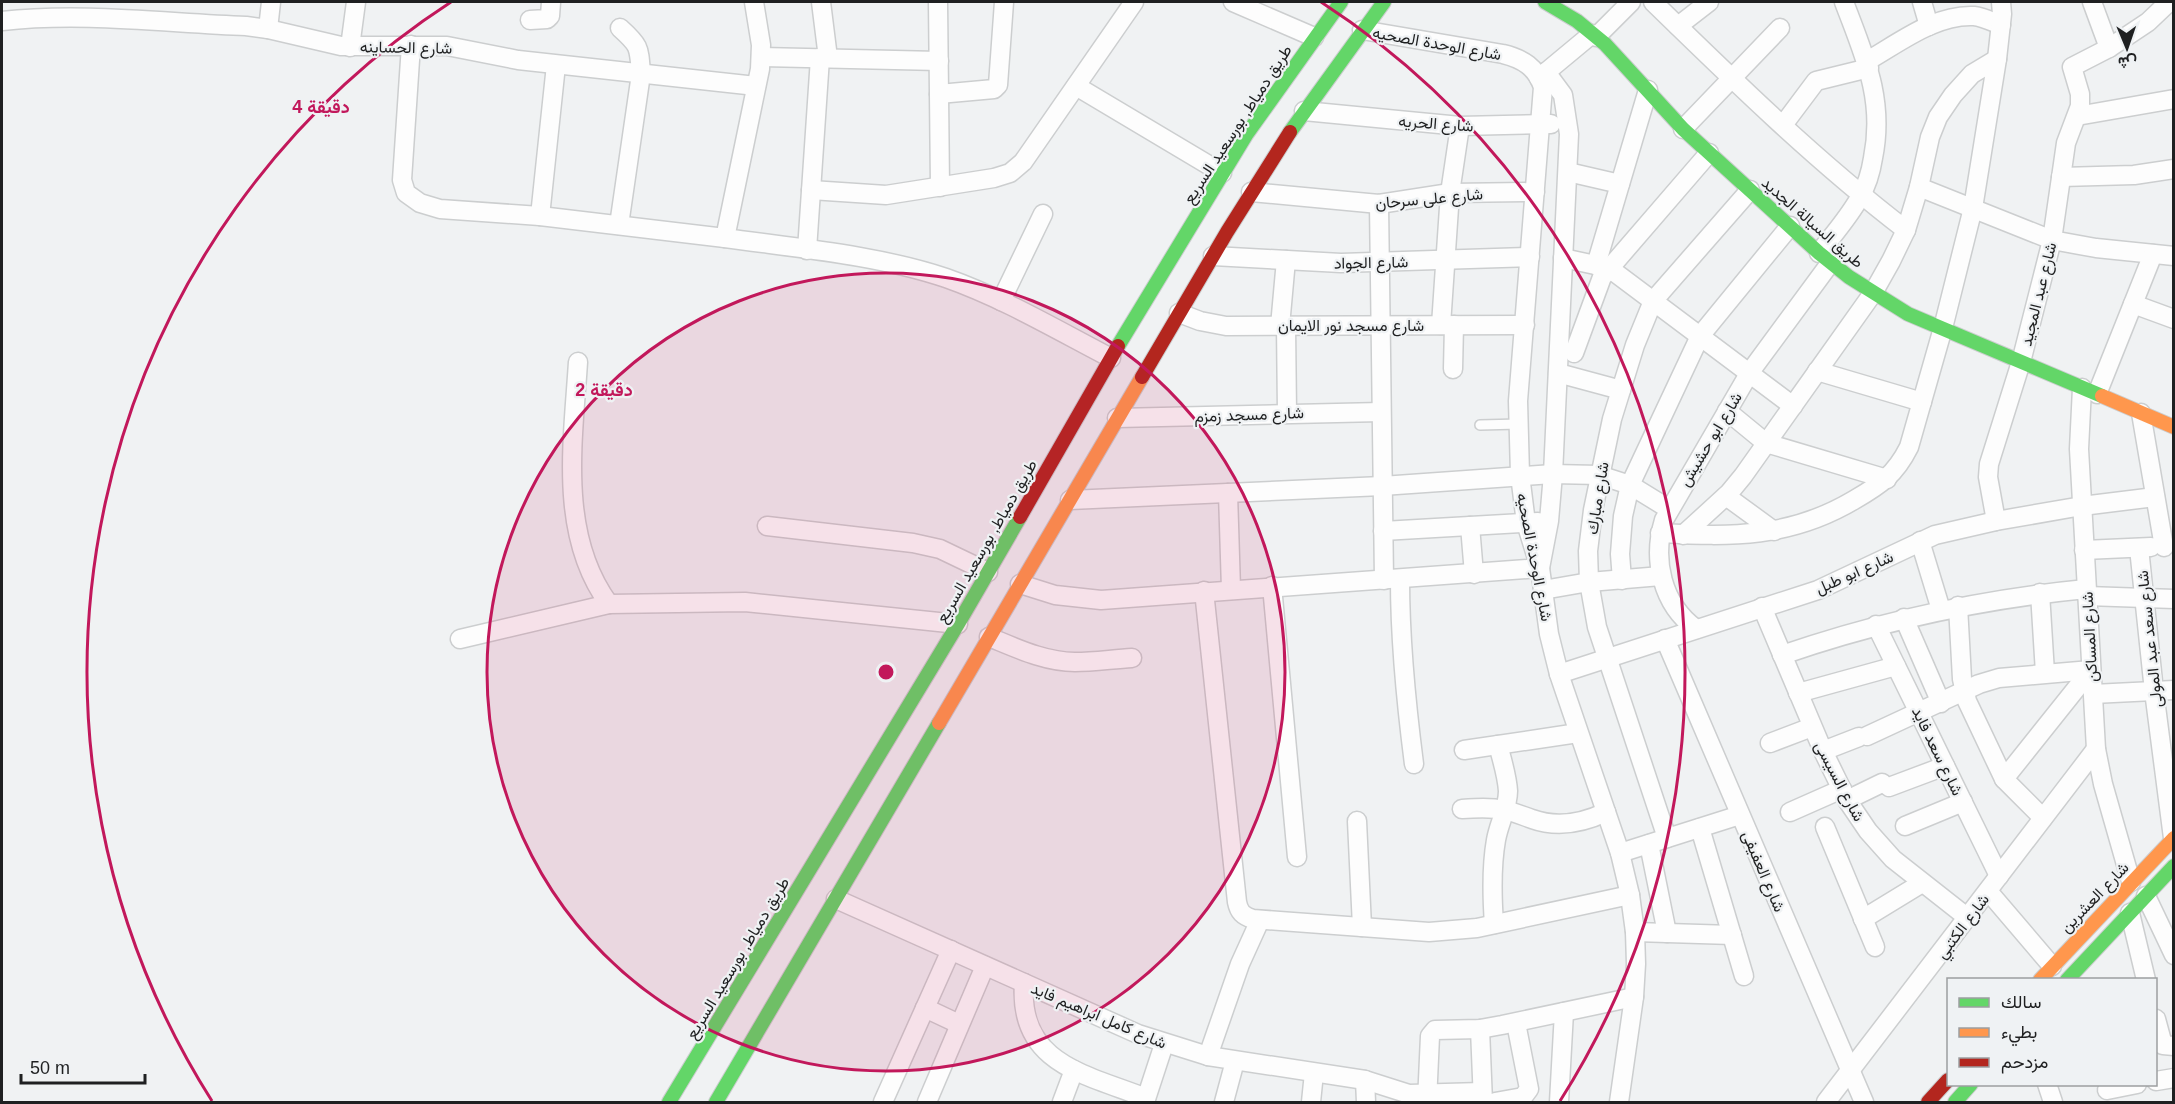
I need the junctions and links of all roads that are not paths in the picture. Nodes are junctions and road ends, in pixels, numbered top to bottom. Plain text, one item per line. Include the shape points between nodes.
1 (271, 2) edge
2 (356, 2) edge
3 (550, 2) edge
4 (754, 2) edge
5 (821, 2) edge
6 (938, 2) edge
7 (1004, 2) edge
8 (1134, 2) edge
9 (1233, 2) edge
10 (1341, 2) edge
11 (1384, 2) edge
12 (1549, 2) edge
13 (1631, 2) edge
14 (1653, 2) edge
15 (1709, 2) edge
16 (1844, 2) edge
17 (1922, 2) edge
18 (2001, 2) edge
19 (2092, 2) edge
20 (2163, 3) edge
21 (530, 20) dead end
22 (2, 21) edge
23 (2001, 25) junction
24 (1678, 26) junction
25 (1929, 26) junction
26 (620, 28) dead end
27 (1780, 28) dead end
28 (268, 29) junction
29 (1362, 30) junction
30 (1594, 35) junction
31 (1314, 37) junction
32 (411, 45) junction
33 (350, 47) junction
34 (2109, 48) junction
35 (761, 57) junction
36 (824, 58) junction
37 (1997, 59) junction
38 (939, 61) junction
39 (1868, 64) junction
40 (556, 65) junction
41 (641, 74) junction
42 (1543, 75) junction
43 (1731, 78) junction
44 (756, 86) junction
45 (1076, 86) junction
46 (1648, 90) junction
47 (939, 94) junction
48 (2174, 99) edge
49 (1304, 111) junction
50 (2077, 116) junction
51 (1568, 122) junction
52 (1783, 125) junction
53 (1460, 126) junction
54 (1541, 126) junction
55 (1683, 129) junction
56 (1261, 144) junction
57 (1709, 153) junction
58 (2174, 169) edge
59 (1568, 172) junction
60 (1222, 174) junction
61 (2061, 177) junction
62 (1620, 184) junction
63 (1920, 186) junction
64 (940, 187) junction
65 (811, 190) junction
66 (1749, 190) junction
67 (1251, 192) junction
68 (1535, 192) junction
69 (1450, 193) junction
70 (1861, 196) junction
71 (1225, 202) junction
72 (1379, 204) junction
73 (1973, 208) junction
74 (1042, 214) dead end
75 (540, 216) junction
76 (619, 225) junction
77 (1790, 226) junction
78 (1906, 231) junction
79 (725, 238) junction
80 (2052, 240) junction
81 (807, 250) junction
82 (2153, 254) junction
83 (1213, 256) junction
84 (2174, 256) edge
85 (1530, 257) junction
86 (1563, 258) junction
87 (1825, 258) junction
88 (1286, 260) junction
89 (1444, 260) junction
90 (1380, 262) junction
91 (1603, 267) junction
92 (1873, 293) junction
93 (1001, 301) junction
94 (1653, 301) junction
95 (2133, 304) junction
96 (1179, 313) junction
97 (2174, 319) edge
98 (1380, 325) junction
99 (1447, 325) junction
100 (1525, 325) junction
101 (1283, 326) junction
102 (1943, 328) junction
103 (1700, 336) junction
104 (1574, 353) dead end
105 (1111, 358) junction
106 (578, 362) dead end
107 (2021, 362) junction
108 (1453, 369) dead end
109 (1750, 372) junction
110 (1817, 372) junction
111 (1558, 373) junction
112 (1621, 390) junction
113 (2090, 391) junction
114 (1922, 402) junction
115 (1793, 406) junction
116 (1727, 411) junction
117 (1381, 412) junction
118 (1287, 413) junction
119 (2141, 413) junction
120 (1117, 418) junction
121 (1480, 424) dead end
122 (1518, 424) junction
123 (2174, 427) edge
124 (1766, 443) junction
125 (1553, 474) junction
126 (1520, 476) junction
127 (1599, 476) junction
128 (1887, 479) junction
129 (1630, 485) junction
130 (1382, 486) junction
131 (1228, 494) junction
132 (1726, 496) junction
133 (2156, 497) junction
134 (1070, 500) junction
135 (2082, 506) junction
136 (1669, 509) junction
137 (1549, 521) junction
138 (1996, 521) junction
139 (1526, 523) junction
140 (766, 526) dead end
141 (1470, 526) junction
142 (1383, 531) junction
143 (1774, 531) junction
144 (1660, 533) junction
145 (1683, 535) junction
146 (1920, 541) junction
147 (2169, 546) edge
148 (2139, 548) junction
149 (2084, 550) junction
150 (1540, 568) junction
151 (988, 572) junction
152 (1474, 574) junction
153 (1661, 576) junction
154 (1392, 580) junction
155 (1622, 580) junction
156 (1589, 582) junction
157 (1020, 584) junction
158 (1272, 586) junction
159 (1231, 589) junction
160 (1543, 590) junction
161 (1204, 591) junction
162 (2087, 592) junction
163 (2040, 593) junction
164 (2145, 599) junction
165 (2174, 600) edge
166 (609, 604) junction
167 (1762, 608) junction
168 (1950, 608) junction
169 (1904, 618) junction
170 (958, 624) junction
171 (1876, 625) junction
172 (1696, 628) junction
173 (989, 637) junction
174 (460, 639) dead end
175 (1665, 639) junction
176 (1782, 655) junction
177 (1132, 658) dead end
178 (1607, 658) junction
179 (1896, 666) junction
180 (2091, 670) junction
181 (2045, 673) junction
182 (1559, 674) junction
183 (2174, 690) edge
184 (2154, 691) junction
185 (1964, 692) junction
186 (1798, 693) junction
187 (2093, 694) junction
188 (1941, 703) junction
189 (1919, 712) junction
190 (1812, 727) junction
191 (1578, 734) junction
192 (1770, 743) dead end
193 (1498, 745) junction
194 (2096, 749) junction
195 (1464, 750) dead end
196 (1822, 751) junction
197 (1414, 764) dead end
198 (1945, 766) junction
199 (2004, 779) junction
200 (1845, 794) junction
201 (1963, 802) junction
202 (1462, 809) dead end
203 (1505, 810) junction
204 (1606, 812) junction
205 (1790, 812) dead end
206 (1740, 814) junction
207 (2043, 818) junction
208 (1357, 821) dead end
209 (1825, 826) dead end
210 (1905, 826) dead end
211 (1700, 828) junction
212 (1667, 838) junction
213 (2173, 838) edge
214 (1649, 844) junction
215 (1620, 853) junction
216 (1297, 857) dead end
217 (2174, 866) edge
218 (2131, 882) junction
219 (1922, 883) junction
220 (1993, 884) junction
221 (1630, 895) junction
222 (2146, 896) junction
223 (836, 899) junction
224 (2130, 913) junction
225 (1968, 918) junction
226 (1863, 919) junction
227 (1260, 920) junction
228 (2166, 922) edge
229 (1494, 924) junction
230 (1362, 927) junction
231 (1635, 932) junction
232 (1667, 933) junction
233 (1732, 935) junction
234 (1875, 948) dead end
235 (951, 950) junction
236 (2174, 955) edge
237 (985, 966) junction
238 (2052, 966) junction
239 (1744, 976) dead end
240 (2042, 978) edge
241 (2069, 978) edge
242 (2146, 978) edge
243 (1024, 983) junction
244 (1634, 997) junction
245 (925, 1008) junction
246 (1564, 1012) junction
247 (1516, 1023) junction
248 (2157, 1023) edge
249 (959, 1024) junction
250 (1480, 1029) junction
251 (1164, 1044) junction
252 (2174, 1046) edge
253 (1208, 1056) junction
254 (1235, 1061) junction
255 (1074, 1070) junction
256 (1850, 1072) junction
257 (1314, 1073) junction
258 (2174, 1078) edge
259 (1365, 1080) junction
260 (1947, 1081) edge
261 (2157, 1081) edge
262 (1969, 1086) edge
263 (2048, 1086) edge
264 (2127, 1086) edge
265 (2107, 1090) dead end
266 (1124, 1096) edge
267 (1427, 1098) edge
268 (1487, 1099) edge
269 (1145, 1100) edge
270 (669, 1102) edge
271 (716, 1102) edge
272 (883, 1102) edge
273 (927, 1102) edge
274 (1062, 1102) edge
275 (1224, 1102) edge
276 (1311, 1102) edge
277 (1366, 1102) edge
278 (1559, 1102) edge
279 (1619, 1102) edge
280 (1826, 1102) edge
281 (1864, 1102) edge
282 (1928, 1102) edge
283 (1955, 1102) edge
284 (2053, 1102) edge

1 - 28 street
2 - 33 street
3 - 21 street via 547,19
4 - 35 street
5 - 36 street
6 - 38 street
7 - 47 street via 998,85 992,89
8 - 45 street
9 - 31 street
10 - 31 main road, طريق دمياط, بورسعيد السريع
11 - 29 main road, طريق دمياط, بورسعيد السريع
12 - 30 main road, طريق السيالة الجديد
13 - 30 street
14 - 24 street
15 - 24 street
16 - 39 street, شارع ابو حشيش
17 - 25 street
18 - 23 street
19 - 34 street
20 - 34 street via 2148,21
22 - 28 street, شارع الحساينه via 92,19
23 - 25 street via 1977,16 1962,16
23 - 37 street
24 - 43 street
25 - 39 street
26 - 41 street via 640,51
27 - 43 street
28 - 33 street, شارع الحساينه
29 - 42 street, شارع الوحدة الصحيه via 1503,54 1519,58
29 - 49 main road, طريق دمياط, بورسعيد السريع
30 - 42 street
30 - 46 main road, طريق السيالة الجديد
31 - 56 main road, طريق دمياط, بورسعيد السريع
32 - 33 street, شارع الحساينه
32 - 40 street, شارع الحساينه via 465,48
32 - 75 street via 401,166 406,193 420,203 440,209
34 - 50 street, شارع عبد المجيد via 2072,67 2080,94
35 - 36 street
35 - 44 street
36 - 38 street
36 - 65 street
37 - 63 street via 1972,75 1938,117
37 - 73 street
38 - 47 street
39 - 52 street via 1816,81
39 - 70 street, شارع ابو حشيش via 1877,116 1876,143
40 - 41 street, شارع الحساينه
40 - 75 street
41 - 44 street, شارع الحساينه
41 - 76 street
42 - 51 street via 1563,95
42 - 54 street, شارع الوحدة الصحيه
43 - 52 street
43 - 55 street
44 - 79 street
45 - 60 street
45 - 64 street via 1017,168 1003,177
46 - 55 main road, طريق السيالة الجديد
46 - 62 street
47 - 64 street
48 - 50 street
49 - 53 street, شارع الحريه
49 - 56 main road, طريق دمياط, بورسعيد السريع
50 - 61 street, شارع عبد المجيد via 2068,134
51 - 54 street, شارع الحريه
51 - 59 street
52 - 70 street
53 - 54 street, شارع الحريه
53 - 69 street
54 - 68 street, شارع الوحدة الصحيه
55 - 57 main road, طريق السيالة الجديد
56 - 60 main road, طريق دمياط, بورسعيد السريع
56 - 67 main road, طريق دمياط, بورسعيد السريع
57 - 66 main road, طريق السيالة الجديد
57 - 91 street
58 - 61 street via 2134,175
59 - 62 street
59 - 86 street
60 - 71 main road, طريق دمياط, بورسعيد السريع
61 - 80 street, شارع عبد المجيد
62 - 91 street
63 - 73 street
63 - 78 street
64 - 65 street via 886,195
65 - 81 street
66 - 77 main road, طريق السيالة الجديد
66 - 94 street, شارع مبارك
67 - 71 main road, طريق دمياط, بورسعيد السريع
67 - 72 street, شارع على سرحان
68 - 69 street, شارع على سرحان
68 - 85 street, شارع الوحدة الصحيه
69 - 72 street, شارع على سرحان
69 - 89 street
70 - 78 street
70 - 87 street, شارع ابو حشيش
71 - 83 main road, طريق دمياط, بورسعيد السريع
71 - 105 main road, طريق دمياط, بورسعيد السريع
72 - 90 street
73 - 80 street
73 - 102 street
74 - 93 street
75 - 76 street
76 - 79 street
77 - 87 main road, طريق السيالة الجديد
77 - 103 street
78 - 92 street
79 - 81 street
80 - 82 street
80 - 107 street, شارع عبد المجيد
81 - 93 street via 909,268
82 - 84 street
82 - 95 street, شارع المساكن
83 - 88 street, شارع الجواد
83 - 96 main road, طريق دمياط, بورسعيد السريع
85 - 89 street, شارع الجواد
85 - 100 street, شارع الوحدة الصحيه
86 - 91 street
86 - 111 street
87 - 92 main road, طريق السيالة الجديد
87 - 109 street, شارع ابو حشيش
88 - 90 street, شارع الجواد
88 - 101 street
89 - 90 street, شارع الجواد
89 - 99 street
90 - 98 street
91 - 94 street
91 - 104 street
92 - 102 main road, طريق السيالة الجديد via 1908,314
92 - 110 street
93 - 105 street
94 - 103 street
94 - 112 street, شارع مبارك
95 - 97 street
95 - 113 street, شارع المساكن
96 - 101 street, شارع مسجد نور الايمان via 1226,326
96 - 120 main road, طريق دمياط, بورسعيد السريع
98 - 99 street, شارع مسجد نور الايمان
98 - 101 street, شارع مسجد نور الايمان
98 - 117 street
99 - 100 street, شارع مسجد نور الايمان
99 - 108 street
100 - 122 street, شارع الوحدة الصحيه
101 - 118 street
102 - 107 main road, طريق السيالة الجديد
102 - 114 street
103 - 109 street
103 - 129 street
105 - 151 main road, طريق دمياط, بورسعيد السريع
106 - 166 street via 573,509 589,569
107 - 113 main road, طريق السيالة الجديد
107 - 138 street, شارع عبد المجيد via 1989,464
109 - 115 street
109 - 116 street, شارع ابو حشيش
110 - 114 street
110 - 115 street
111 - 112 street
111 - 125 street
112 - 127 street, شارع مبارك
113 - 119 main road, طريق السيالة الجديد
113 - 135 street, شارع المساكن via 2079,449
114 - 128 street via 1909,447
115 - 124 street
116 - 124 street
116 - 136 street, شارع ابو حشيش
117 - 118 street, شارع مسجد زمزم
117 - 130 street
118 - 120 street, شارع مسجد زمزم
119 - 123 main road, طريق السيالة الجديد
119 - 133 street
120 - 134 main road, طريق دمياط, بورسعيد السريع
121 - 122 lane
122 - 126 street, شارع الوحدة الصحيه
124 - 128 street
124 - 132 street
125 - 126 street
125 - 127 street
125 - 137 street
126 - 130 street
126 - 139 street, شارع الوحدة الصحيه
127 - 129 street
127 - 156 street, شارع مبارك via 1588,551
128 - 143 street via 1830,514
129 - 136 street
129 - 155 street via 1623,516
130 - 131 street
130 - 142 street
131 - 134 street
131 - 159 street
132 - 143 street
132 - 145 street
133 - 135 street, شارع ابو طبل
133 - 147 street
134 - 157 main road, طريق دمياط, بورسعيد السريع
135 - 138 street, شارع ابو طبل
135 - 149 street, شارع المساكن
136 - 144 street, شارع ابو حشيش
137 - 139 street
137 - 150 street
138 - 146 street, شارع ابو طبل
139 - 141 street
139 - 150 street, شارع الوحدة الصحيه
140 - 151 street via 913,543 940,549
141 - 142 street
141 - 152 street
142 - 154 street
143 - 145 street
144 - 145 street
144 - 153 street, شارع ابو حشيش
146 - 167 street, شارع ابو طبل via 1818,590
146 - 168 street
147 - 148 street
148 - 149 street
148 - 164 street, شارع سعد عبد المولى
149 - 162 street, شارع المساكن
150 - 152 street
150 - 160 street, شارع الوحدة الصحيه
151 - 170 main road, طريق دمياط, بورسعيد السريع
152 - 154 street
153 - 155 street
153 - 172 street, شارع ابو حشيش via 1670,600 1683,619
154 - 158 street
154 - 197 street
155 - 156 street
156 - 160 street
156 - 178 street, شارع مبارك
157 - 161 street via 1055,595 1101,600
157 - 173 main road, طريق دمياط, بورسعيد السريع
158 - 159 street
158 - 216 street
159 - 161 street
160 - 182 street, شارع الوحدة الصحيه
161 - 227 street via 1237,902 1245,917
162 - 163 street
162 - 164 street
162 - 180 street, شارع المساكن
163 - 168 street
163 - 181 street
164 - 165 street
164 - 184 street, شارع سعد عبد المولى
166 - 170 street via 745,602
166 - 174 street
167 - 172 street, شارع ابو طبل
167 - 176 street, شارع السيسى
168 - 169 street
168 - 185 street
169 - 171 street
169 - 188 street
170 - 270 main road, طريق دمياط, بورسعيد السريع
171 - 176 street
171 - 179 street, شارع سعد فايد
172 - 175 street, شارع ابو طبل
173 - 177 street via 1054,660
173 - 223 main road, طريق دمياط, بورسعيد السريع
175 - 178 street, شارع ابو طبل
175 - 206 street, شارع العفيفى
176 - 186 street, شارع السيسى
178 - 182 street, شارع ابو طبل
178 - 212 street, شارع مبارك
179 - 186 street
179 - 189 street, شارع سعد فايد
180 - 181 street
180 - 187 street, شارع المساكن
180 - 199 street
181 - 185 street via 1999,678
182 - 191 street, شارع الوحدة الصحيه
183 - 184 street
184 - 187 street
184 - 213 street, شارع سعد عبد المولى
185 - 188 street
185 - 199 street
186 - 190 street, شارع السيسى
187 - 194 street, شارع المساكن
188 - 189 street
189 - 196 street
189 - 198 street, شارع سعد فايد
190 - 192 street
190 - 196 street, شارع السيسى
191 - 193 street
191 - 204 street, شارع الوحدة الصحيه
193 - 195 street
193 - 203 street via 1508,790
194 - 207 street, شارع الكتبي
194 - 218 street, شارع المساكن
196 - 200 street, شارع السيسى
198 - 200 street
198 - 201 street, شارع سعد فايد
199 - 207 street
200 - 205 street
200 - 219 street, شارع السيسى via 1868,831
201 - 210 street
201 - 220 street, شارع سعد فايد
202 - 203 street
203 - 204 street via 1533,820 1563,824
203 - 229 street via 1494,857
204 - 215 street, شارع الوحدة الصحيه
206 - 211 street
206 - 256 street, شارع العفيفى
207 - 220 street, شارع الكتبي
208 - 230 street
209 - 226 street
211 - 212 street
211 - 233 street
212 - 214 street
213 - 218 main road, شارع العشرين
214 - 215 street
214 - 232 street
215 - 221 street, شارع الوحدة الصحيه
217 - 222 main road
218 - 238 main road, شارع العشرين
219 - 225 street, شارع السيسى
219 - 226 street
220 - 225 street, شارع الكتبي
220 - 238 street, شارع سعد فايد
221 - 229 street
221 - 231 street, شارع الوحدة الصحيه
222 - 224 main road
222 - 228 street
223 - 235 street, شارع كامل ابراهيم فايد
223 - 271 main road, طريق دمياط, بورسعيد السريع
224 - 241 main road
224 - 242 street
225 - 256 street, شارع الكتبي
226 - 234 street
227 - 230 street
227 - 253 street via 1239,964
228 - 236 street
229 - 230 street via 1429,932
231 - 232 street
231 - 244 street, شارع الوحدة الصحيه
232 - 233 street
233 - 239 street
235 - 237 street, شارع كامل ابراهيم فايد
235 - 245 street
237 - 243 street, شارع كامل ابراهيم فايد
237 - 249 street
238 - 240 main road, شارع العشرين
243 - 251 street, شارع كامل ابراهيم فايد
243 - 255 street via 1025,1014 1030,1029 1048,1054
244 - 246 street
244 - 279 street, شارع الوحدة الصحيه
245 - 249 street
245 - 272 street
246 - 247 street
246 - 278 street
247 - 250 street
247 - 268 street, شارع كامل ابراهيم فايد via 1529,1089 1522,1097
248 - 252 street via 2163,1045
249 - 273 street
250 - 267 street via 1431,1032
250 - 268 street
251 - 253 street, شارع كامل ابراهيم فايد
251 - 269 street
253 - 254 street, شارع كامل ابراهيم فايد
254 - 257 street, شارع كامل ابراهيم فايد
254 - 275 street
255 - 266 street
255 - 274 street
256 - 280 street, شارع الكتبي
256 - 281 street, شارع العفيفى
257 - 259 street, شارع كامل ابراهيم فايد
257 - 276 street
258 - 261 street
259 - 267 street, شارع كامل ابراهيم فايد
259 - 277 street
260 - 282 main road
262 - 283 main road
263 - 284 street
264 - 265 street
266 - 269 street
267 - 268 street, شارع كامل ابراهيم فايد

